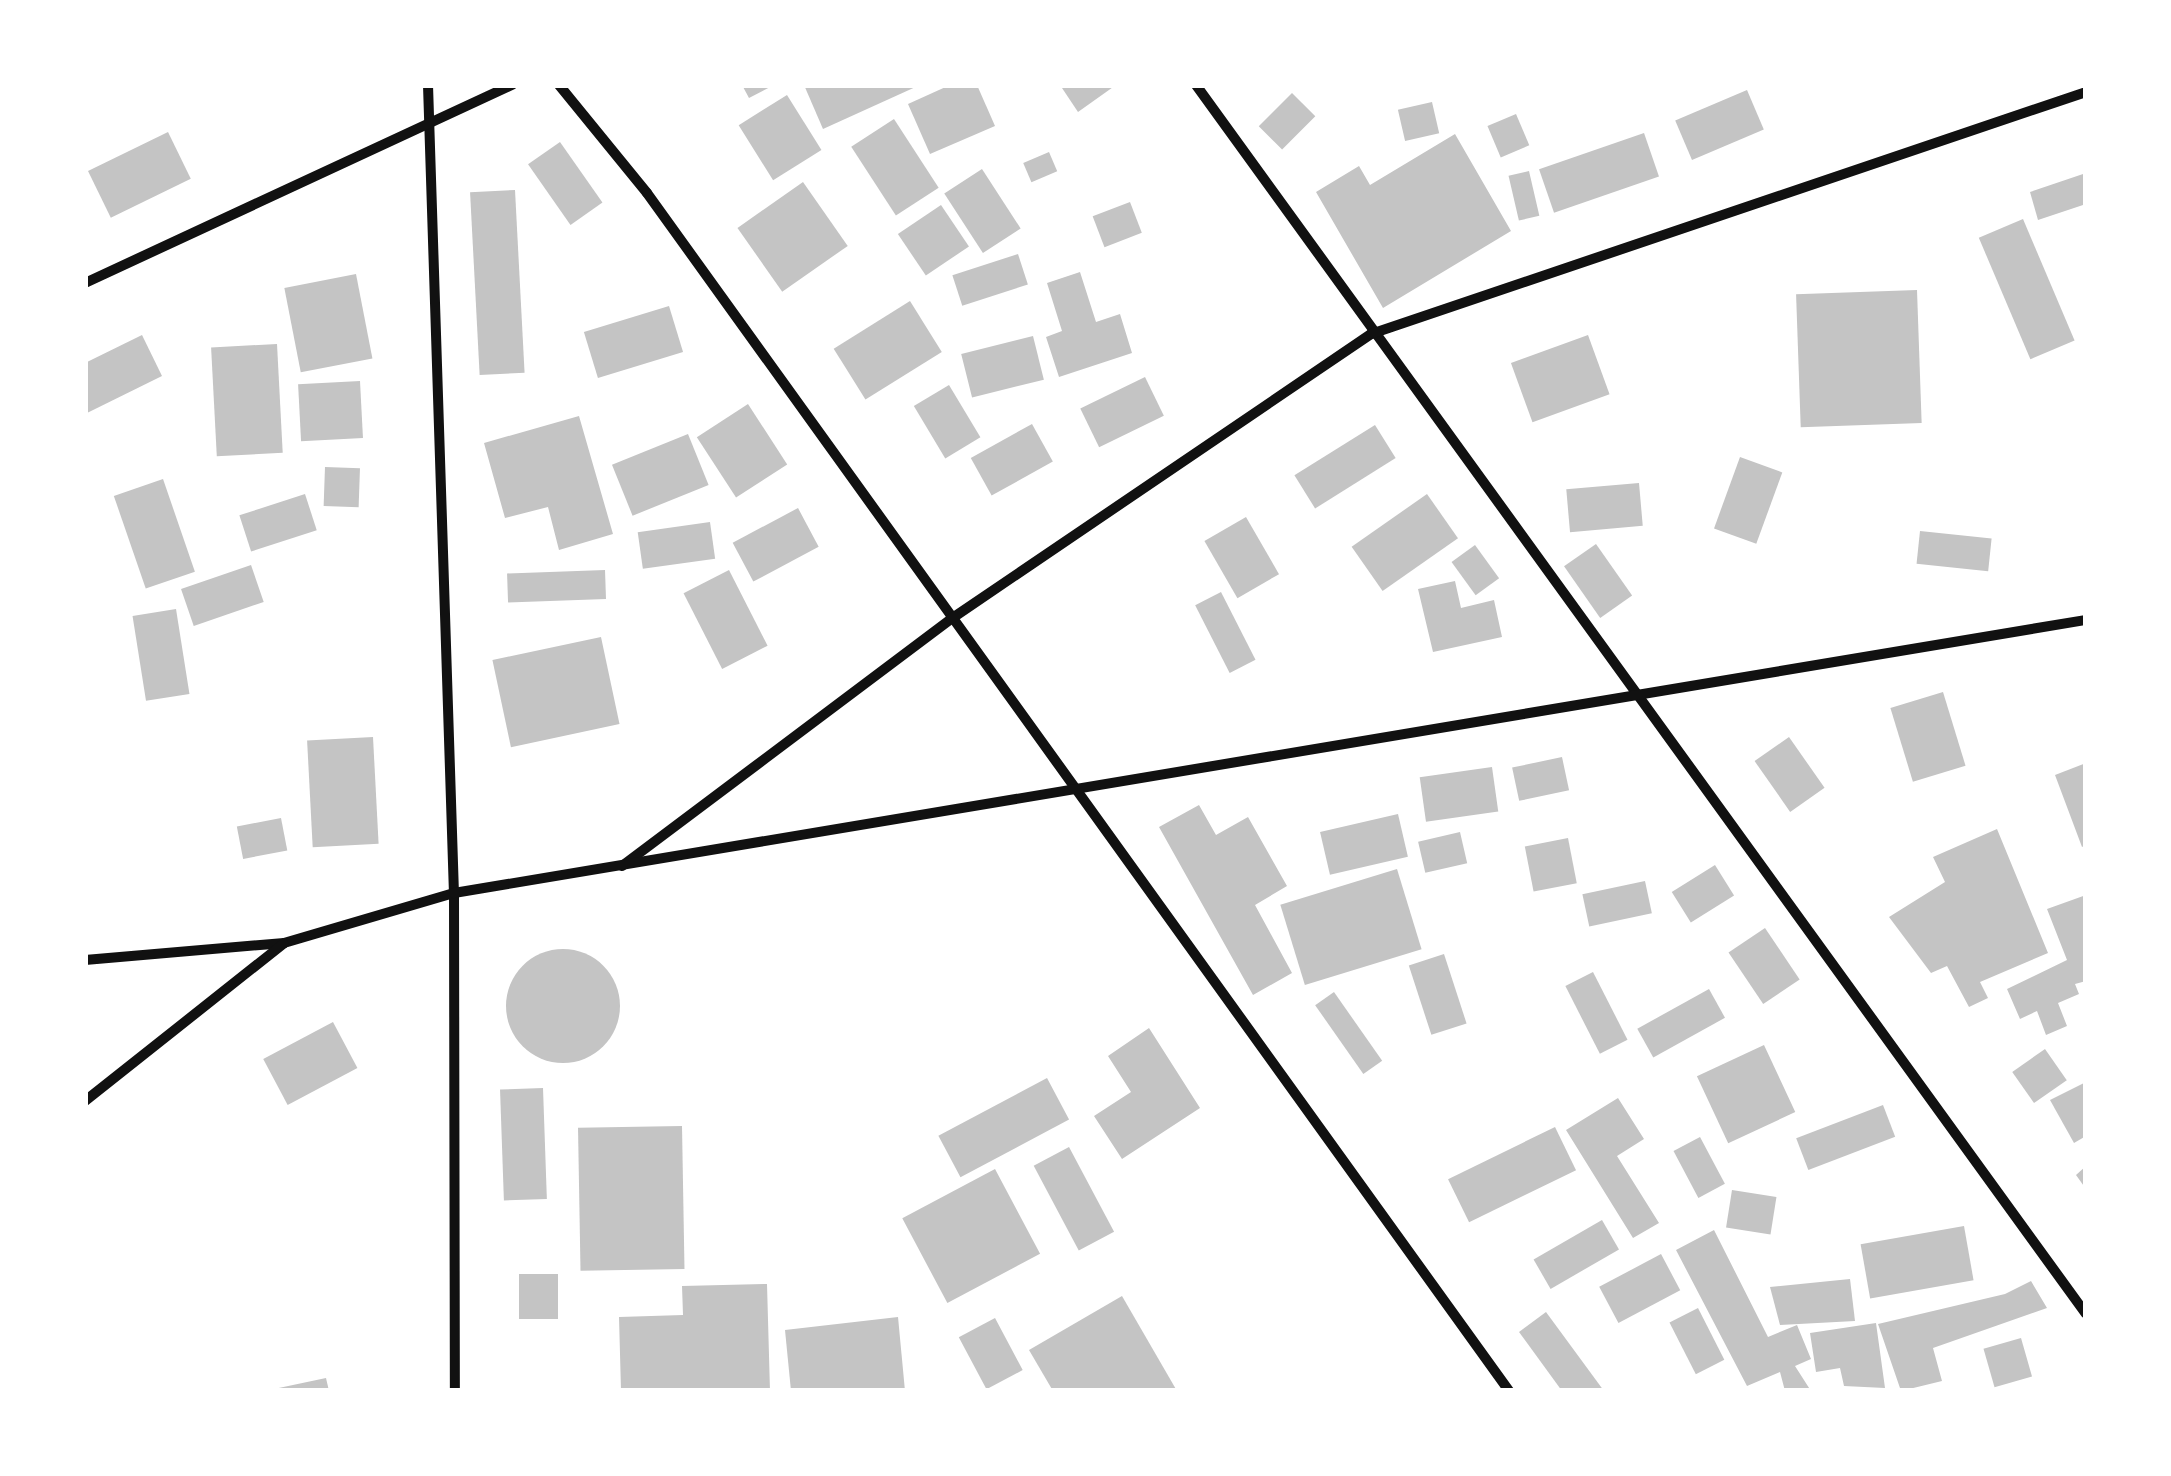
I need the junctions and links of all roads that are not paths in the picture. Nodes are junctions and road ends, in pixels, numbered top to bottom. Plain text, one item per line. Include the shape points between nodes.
1 (428, 85) edge
2 (512, 85) edge
3 (559, 85) edge
4 (1196, 85) edge
5 (2086, 92) edge
6 (429, 122) junction
7 (85, 283) edge
8 (1371, 334) junction
9 (951, 619) junction
10 (2086, 620) edge
11 (1640, 693) junction
12 (1081, 793) junction
13 (619, 868) junction
14 (454, 893) junction
15 (284, 943) junction
16 (85, 960) edge
17 (85, 1100) edge
18 (2086, 1314) edge
19 (455, 1391) edge
20 (1509, 1391) edge

1 - 6 street
2 - 6 street
3 - 9 street via 647,193
4 - 8 street
5 - 8 street
6 - 7 street
6 - 14 street
8 - 9 street
8 - 11 street
9 - 12 street
9 - 13 street
10 - 11 street
11 - 12 street
11 - 18 street
12 - 13 street
12 - 20 street
13 - 14 street
14 - 15 street
14 - 19 street
15 - 16 street
15 - 17 street

